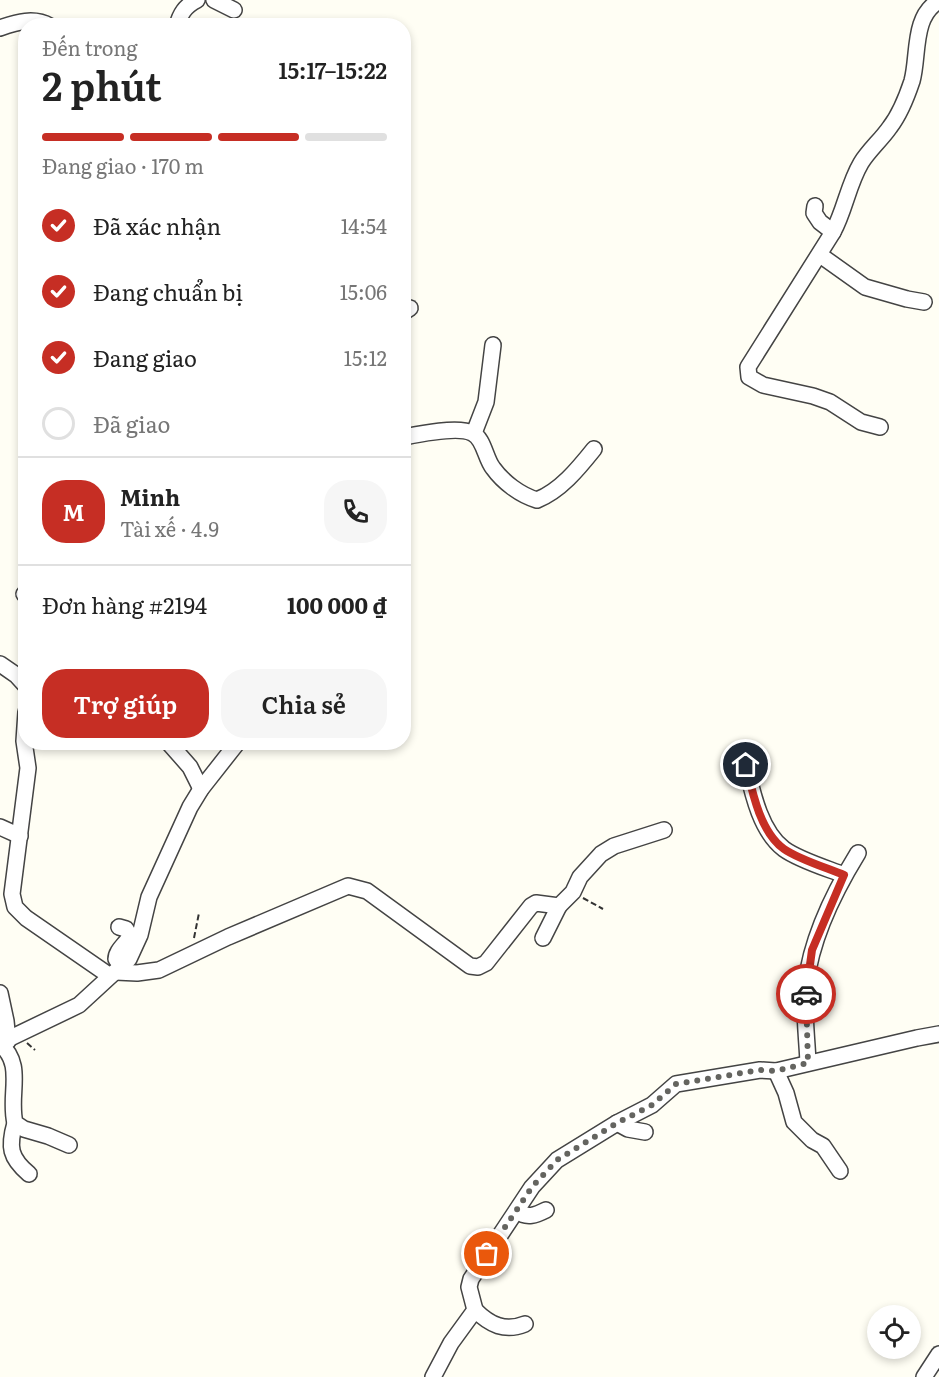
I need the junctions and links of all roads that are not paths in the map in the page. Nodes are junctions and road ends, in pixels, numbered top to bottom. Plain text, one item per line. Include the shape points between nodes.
1 (197, 0) edge
2 (214, 0) edge
3 (939, 1) edge
4 (234, 10) dead end
5 (179, 18) edge
6 (18, 22) edge
7 (0, 28) edge
8 (815, 206) dead end
9 (833, 232) junction
10 (820, 255) junction
11 (924, 302) dead end
12 (493, 345) dead end
13 (880, 427) dead end
14 (474, 434) junction
15 (411, 435) edge
16 (594, 449) dead end
17 (0, 664) edge
18 (18, 677) edge
19 (25, 750) edge
20 (175, 750) edge
21 (232, 750) edge
22 (746, 765) dead end
23 (201, 789) junction
24 (0, 827) edge
25 (664, 830) dead end
26 (20, 836) junction
27 (858, 853) dead end
28 (844, 875) junction
29 (559, 906) junction
30 (118, 927) dead end
31 (543, 938) dead end
32 (116, 972) junction
33 (0, 993) edge
34 (939, 1034) edge
35 (3, 1043) edge
36 (808, 1063) junction
37 (776, 1071) junction
38 (15, 1123) junction
39 (617, 1123) junction
40 (645, 1132) dead end
41 (69, 1145) dead end
42 (840, 1171) dead end
43 (29, 1174) dead end
44 (546, 1210) dead end
45 (517, 1211) junction
46 (475, 1310) junction
47 (525, 1324) dead end
48 (939, 1354) edge
49 (433, 1377) edge
50 (924, 1377) edge

1 - 5 street via 188,4
2 - 4 street
3 - 9 street via 920,25 916,66 903,104 891,127 861,163
6 - 7 street
8 - 9 street via 814,213 820,222
9 - 10 street
10 - 11 street via 865,287
10 - 13 street via 752,358 749,377 763,385 830,402 861,422
12 - 14 street via 486,402
14 - 15 street via 462,430
14 - 16 street via 493,469 524,496 537,500 565,481
17 - 18 street
19 - 26 street via 28,768
20 - 23 street via 190,767
21 - 23 street
22 - 28 street via 754,802 783,849
23 - 32 street via 149,897 140,935 129,959
24 - 26 street
25 - 29 street via 601,854
26 - 32 street via 12,894 15,907 26,918
27 - 28 street
28 - 36 street via 812,950 806,986
29 - 31 street
29 - 32 street via 531,906 478,968 367,891 348,886 159,970
30 - 32 street via 126,929 130,936 116,954
32 - 35 street via 79,1005
33 - 35 street via 6,1021
34 - 36 street
35 - 38 street via 14,1060
36 - 37 street
37 - 39 street via 760,1070 676,1084 652,1105
37 - 42 street via 794,1122 823,1146
38 - 41 street
38 - 43 street via 13,1157
39 - 40 street via 628,1130
39 - 45 street via 557,1160 532,1187
44 - 45 street via 531,1216
45 - 46 street via 471,1279 469,1287
46 - 47 street via 505,1329
46 - 49 street
48 - 50 street

